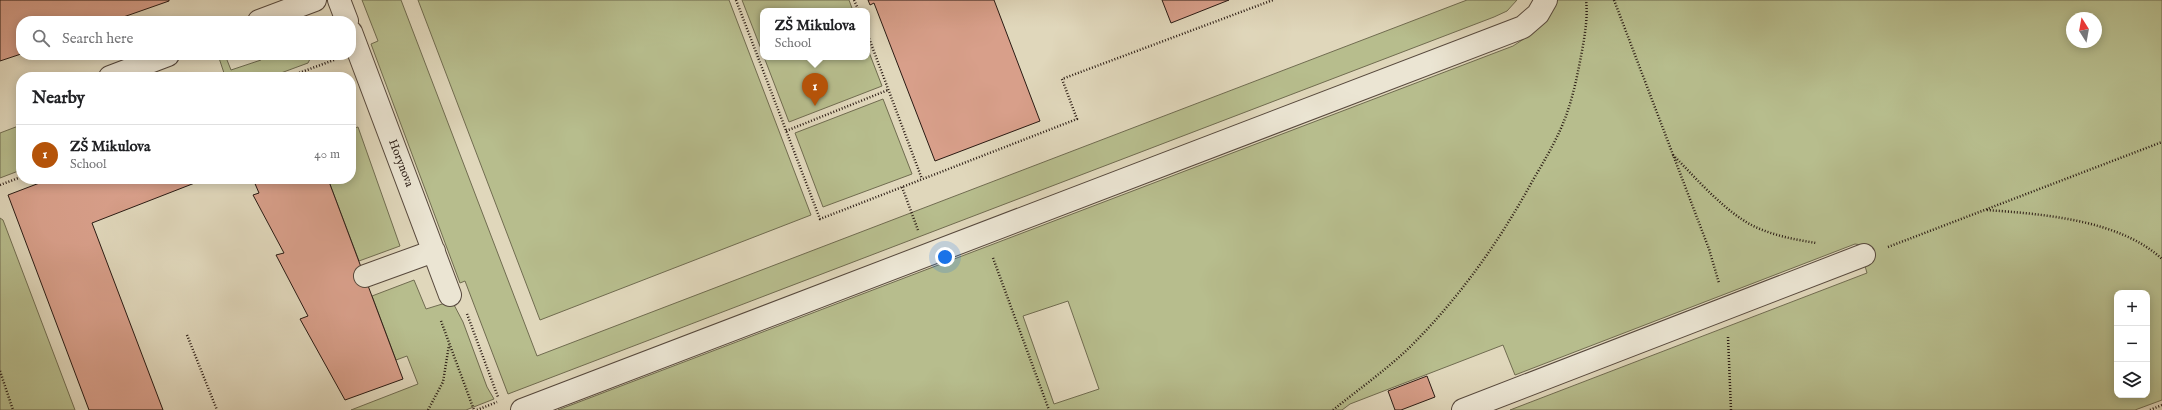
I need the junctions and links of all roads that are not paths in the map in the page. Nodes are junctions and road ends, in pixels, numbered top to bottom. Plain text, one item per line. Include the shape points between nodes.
1 (315, 0) edge
2 (339, 0) edge
3 (1546, 0) edge
4 (272, 16) edge
5 (345, 16) edge
6 (356, 45) edge
7 (155, 60) edge
8 (123, 72) edge
9 (434, 251) junction
10 (1864, 256) road end
11 (365, 276) dead end
12 (450, 295) dead end
13 (522, 410) edge
14 (1463, 410) edge

1 - 4 street
2 - 5 street
3 - 13 street via 1538,14 1523,27
6 - 9 street, Horynova
7 - 8 street
9 - 11 street
9 - 12 street, Horynova
10 - 14 street

